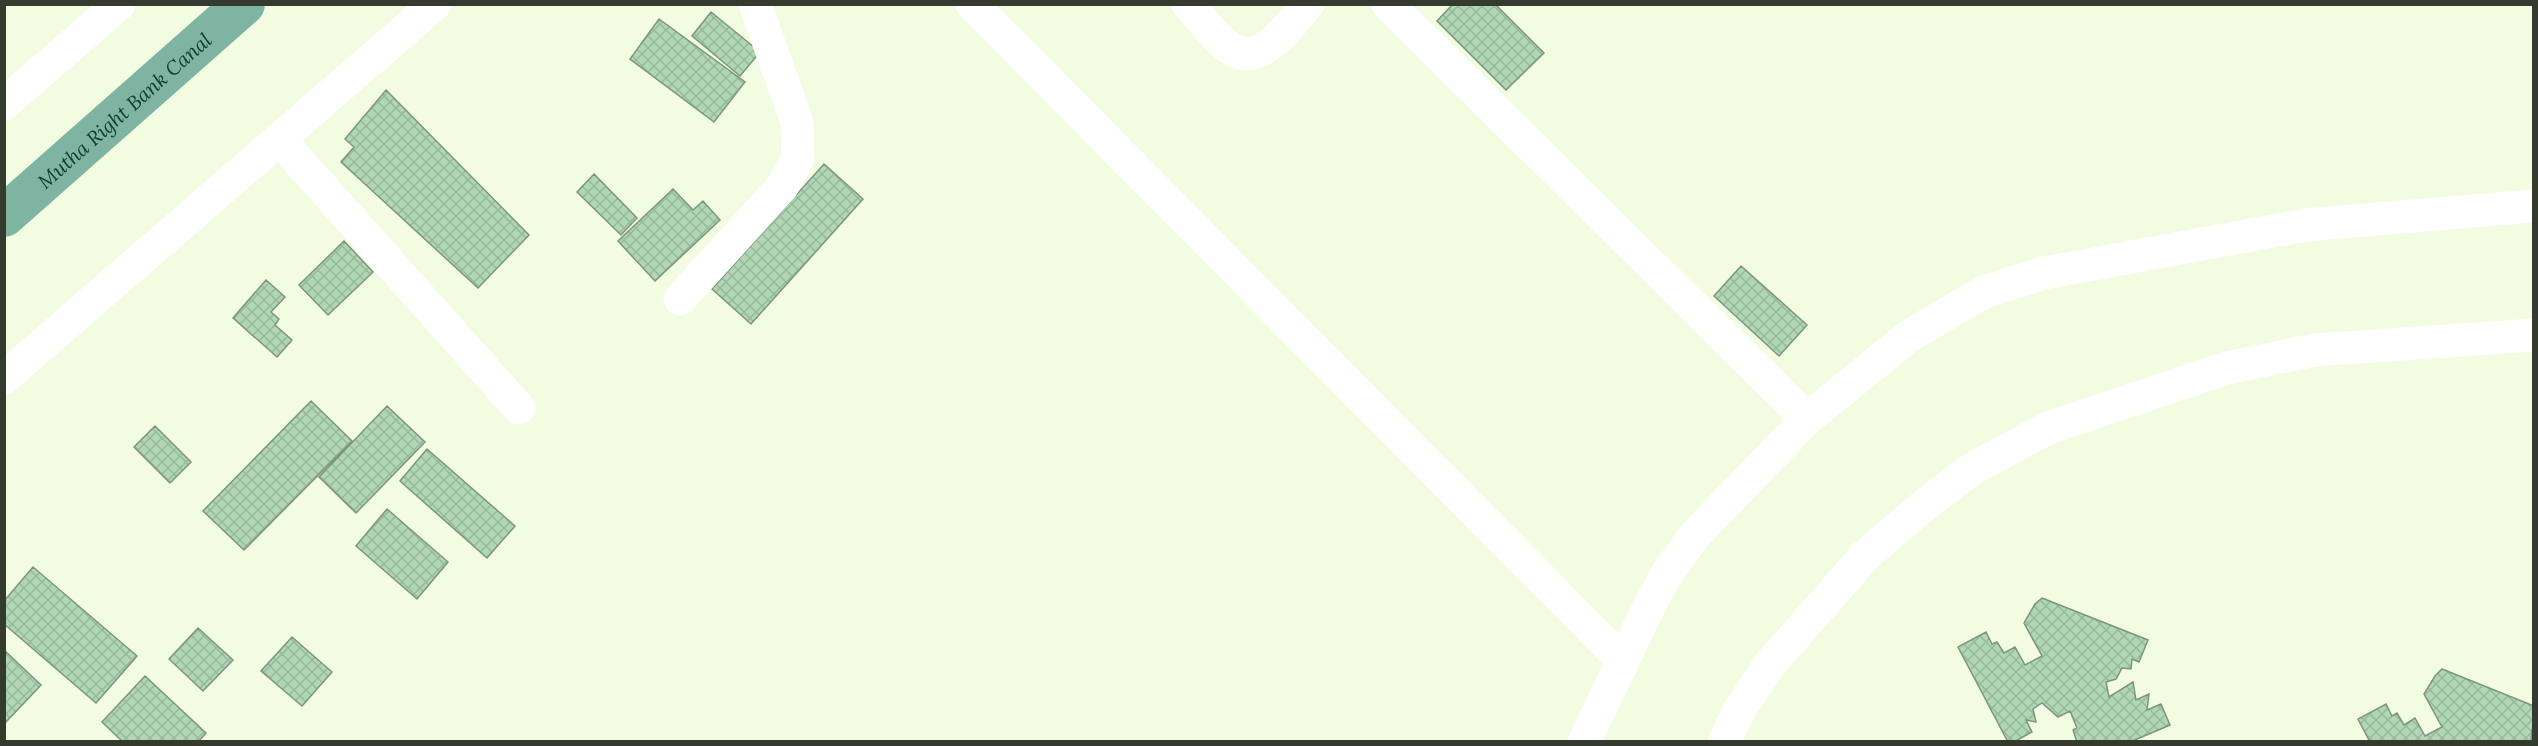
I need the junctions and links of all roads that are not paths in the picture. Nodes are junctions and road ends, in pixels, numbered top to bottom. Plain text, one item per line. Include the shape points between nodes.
1 (119, 4) edge
2 (435, 4) edge
3 (755, 4) edge
4 (972, 4) edge
5 (1188, 4) edge
6 (1308, 4) edge
7 (1388, 4) edge
8 (4, 104) edge
9 (279, 139) junction
10 (2534, 206) edge
11 (680, 299) dead end
12 (2534, 334) edge
13 (4, 378) edge
14 (519, 408) dead end
15 (1807, 419) junction
16 (1623, 661) junction
17 (1584, 741) edge
18 (1724, 741) edge

1 - 8 street
2 - 9 street
3 - 11 street via 797,122 798,158 782,187
4 - 16 street
5 - 6 street via 1231,49 1250,54 1271,46
7 - 15 street
9 - 13 street
9 - 14 street
10 - 15 street via 2306,225 2044,273 1984,292 1909,336
12 - 18 street via 2315,350 2227,368 2048,428 1970,470 1866,555 1770,664
15 - 16 street via 1695,535 1666,575
16 - 17 street

